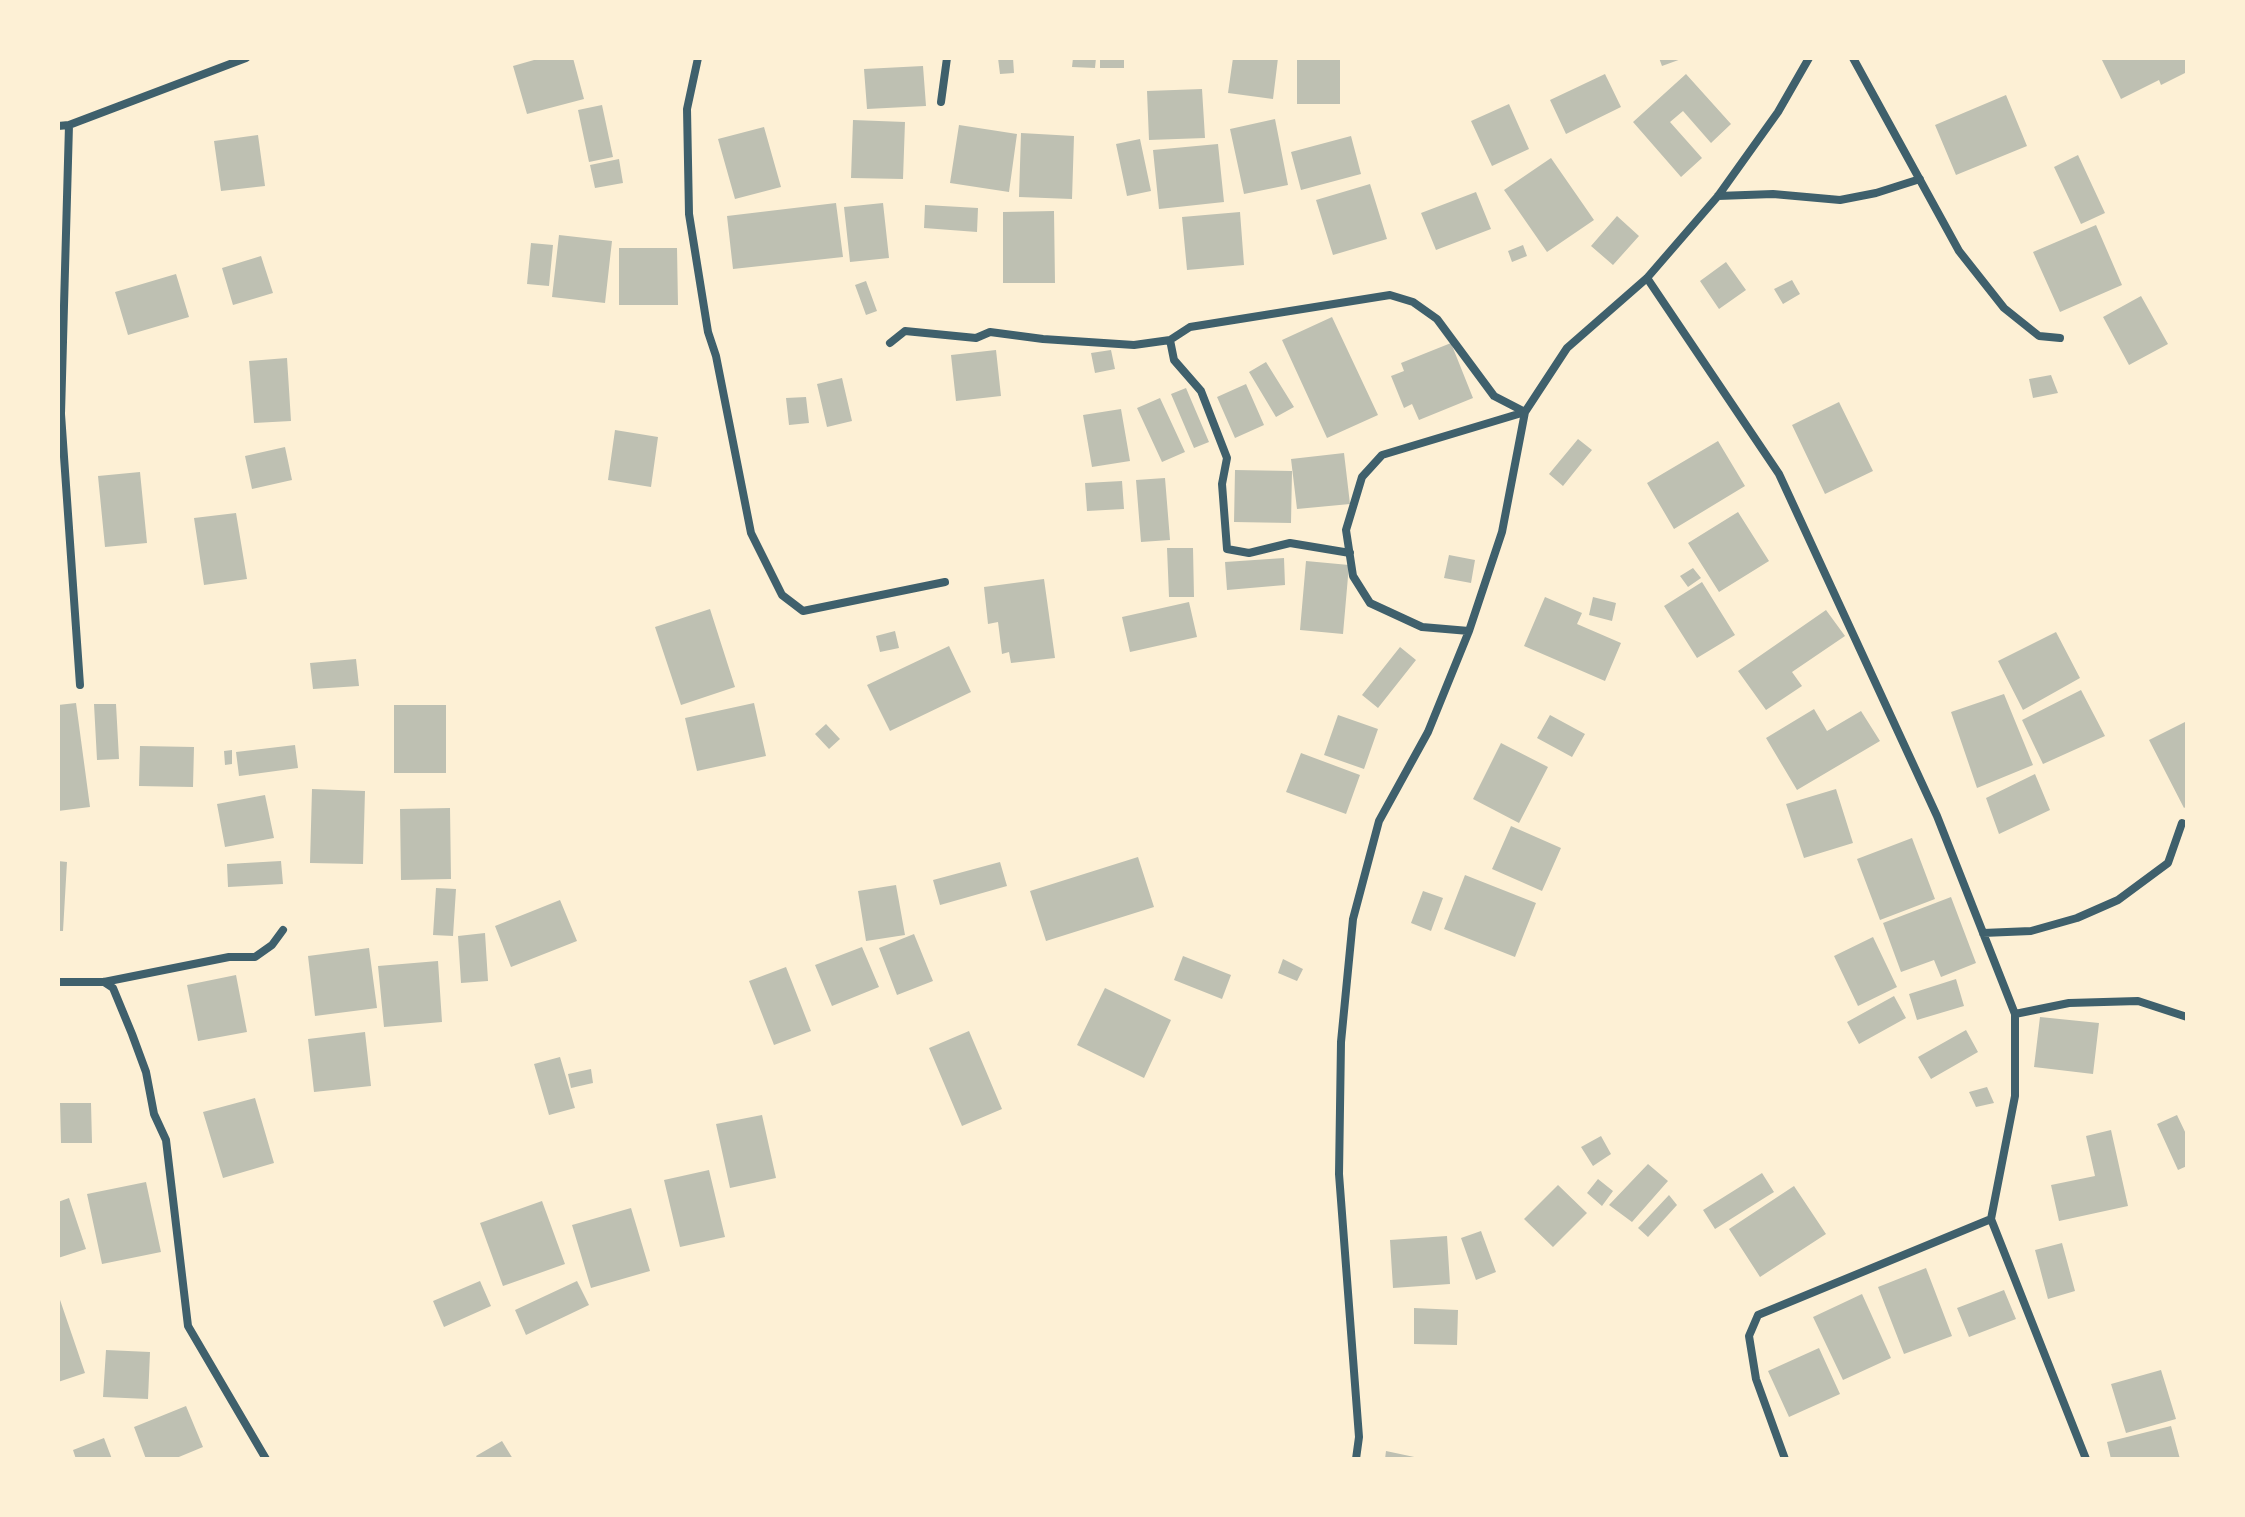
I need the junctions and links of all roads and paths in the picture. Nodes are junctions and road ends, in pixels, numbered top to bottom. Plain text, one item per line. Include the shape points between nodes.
1 (246, 58) edge
2 (698, 58) edge
3 (947, 58) edge
4 (1809, 58) edge
5 (1853, 58) edge
6 (941, 102) dead end
7 (69, 125) junction
8 (58, 126) edge
9 (1920, 179) junction
10 (1718, 196) junction
11 (1647, 278) junction
12 (2060, 338) dead end
13 (1170, 340) junction
14 (890, 343) dead end
15 (1525, 412) junction
16 (1350, 553) junction
17 (945, 582) dead end
18 (1469, 631) junction
19 (80, 685) dead end
20 (2182, 823) dead end
21 (283, 930) dead end
22 (1983, 933) junction
23 (58, 982) edge
24 (104, 982) junction
25 (2015, 1014) junction
26 (2187, 1017) edge
27 (1991, 1219) junction
28 (266, 1459) edge
29 (1356, 1459) edge
30 (1785, 1459) edge
31 (2086, 1459) edge

1 - 7 street
2 - 17 street via 687,109 689,214 751,533 782,595 803,611
3 - 6 street
4 - 10 street
5 - 9 street
7 - 8 street
7 - 19 street via 61,414
9 - 10 street via 1840,200
9 - 12 street via 1959,251 2004,308 2039,336
10 - 11 street
11 - 15 street via 1567,348
11 - 22 street via 1779,474 1937,816
13 - 14 street via 1134,345 990,332 976,338 905,331
13 - 15 street via 1190,327 1390,295 1413,302 1437,319 1494,396
13 - 16 street via 1174,360 1201,391 1227,458 1222,484 1227,549 1249,553 1290,543
15 - 16 street via 1382,455 1362,477 1346,530
15 - 18 street via 1502,532
16 - 18 street via 1353,576 1370,603 1422,627
18 - 29 street via 1428,732 1379,821 1353,919 1341,1042 1339,1174 1359,1437
20 - 22 street via 2168,863 2118,900 2031,931
21 - 24 street via 255,957 229,957
22 - 25 street
23 - 24 street
24 - 28 street via 113,988 132,1034 166,1140 188,1326
25 - 26 street via 2069,1003 2138,1001
25 - 27 street via 2015,1096
27 - 30 street via 1758,1315 1749,1336 1756,1379
27 - 31 street

